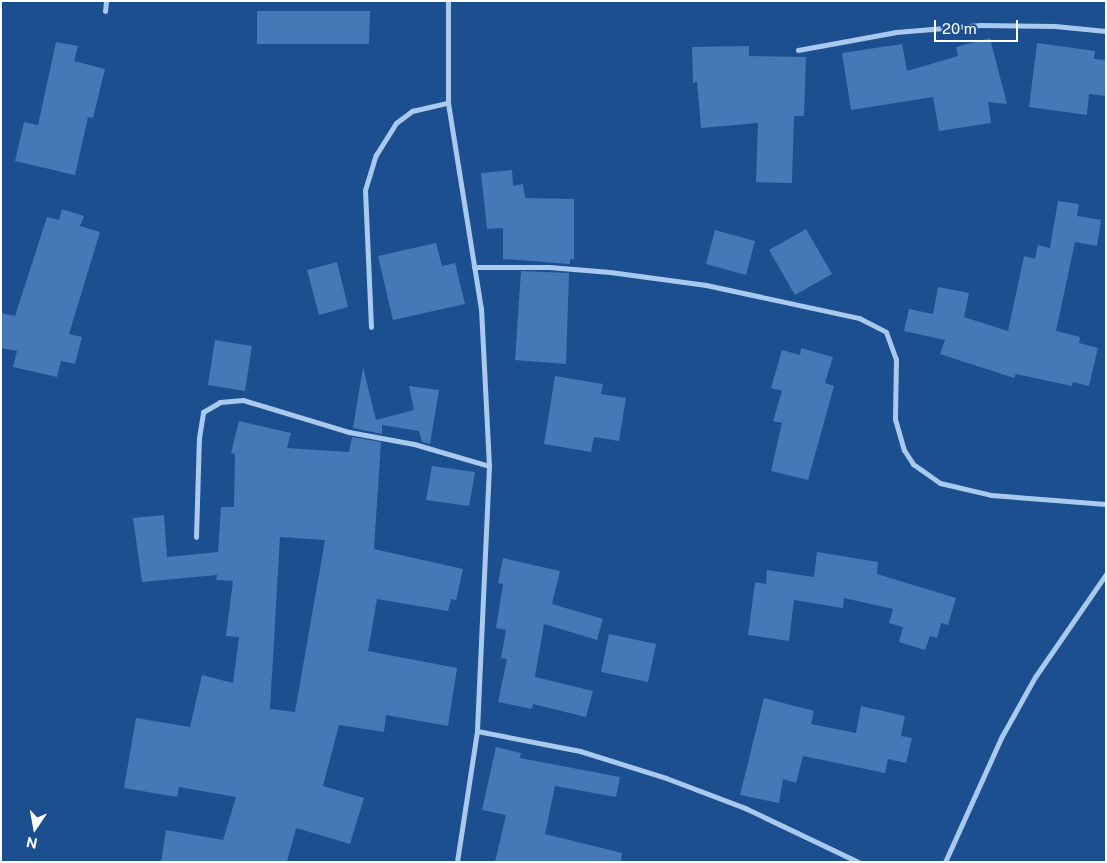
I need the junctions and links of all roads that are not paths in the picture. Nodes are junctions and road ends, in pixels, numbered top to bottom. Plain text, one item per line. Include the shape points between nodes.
1 (106, 1) edge
2 (448, 1) edge
3 (105, 11) dead end
4 (1106, 31) edge
5 (798, 50) dead end
6 (448, 103) junction
7 (474, 267) junction
8 (371, 327) dead end
9 (489, 466) junction
10 (1106, 504) edge
11 (196, 537) dead end
12 (1106, 574) edge
13 (477, 731) junction
14 (457, 862) edge
15 (858, 862) edge
16 (945, 862) edge

1 - 3 street
2 - 6 street
4 - 5 street via 1054,26 981,25 896,32
6 - 7 street
6 - 8 street via 412,111 401,119 376,155 365,190
7 - 9 street via 481,308
7 - 10 street via 550,267 610,272 706,286 859,318 886,332 896,359 895,419 904,450 913,464 940,483 991,496
9 - 11 street via 414,444 349,432 243,400 220,402 203,412 199,438
9 - 13 street
12 - 16 street via 1030,685 1002,736
13 - 14 street
13 - 15 street via 580,751 666,778 745,808

